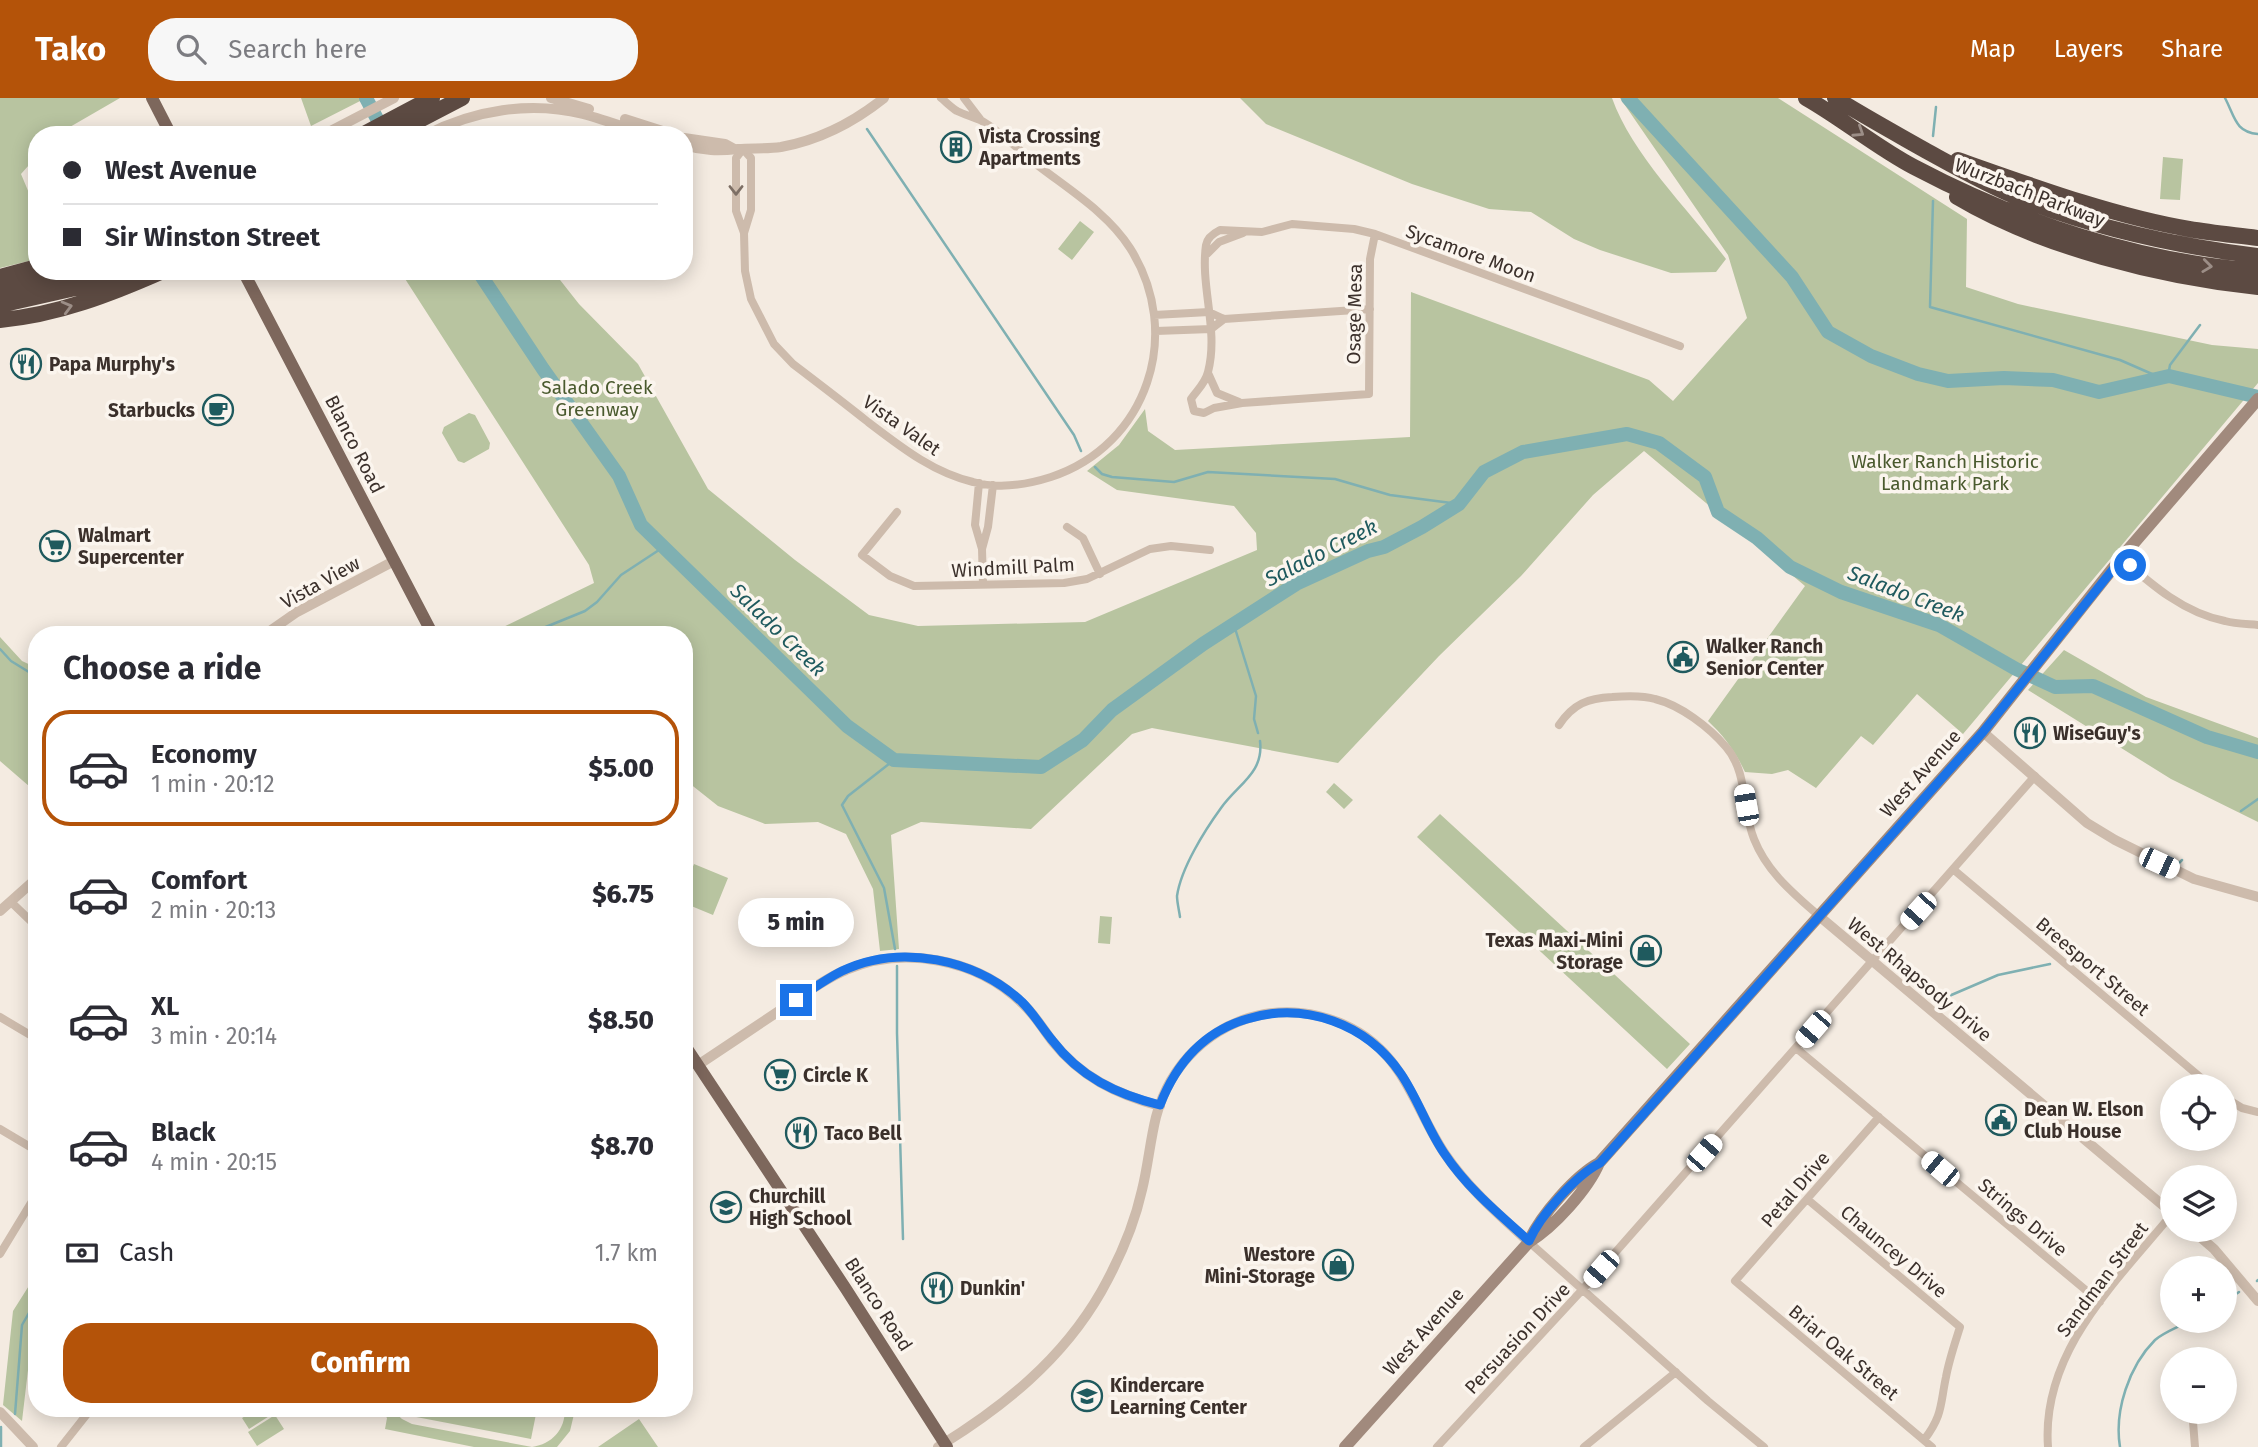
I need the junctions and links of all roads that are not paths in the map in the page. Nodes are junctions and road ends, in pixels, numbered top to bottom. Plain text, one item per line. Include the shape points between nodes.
1 (152, 98) edge
2 (394, 98) edge
3 (432, 98) edge
4 (462, 98) edge
5 (551, 98) edge
6 (884, 98) edge
7 (941, 98) edge
8 (964, 98) edge
9 (1806, 98) edge
10 (1835, 98) edge
11 (982, 121) junction
12 (167, 126) edge
13 (340, 126) edge
14 (379, 126) edge
15 (408, 126) edge
16 (446, 126) edge
17 (621, 126) edge
18 (645, 126) edge
19 (693, 139) edge
20 (693, 147) edge
21 (1920, 147) junction
22 (740, 149) junction
23 (1912, 166) junction
24 (744, 233) junction
25 (1375, 234) junction
26 (2258, 237) edge
27 (2258, 256) edge
28 (28, 269) edge
29 (2258, 271) edge
30 (0, 276) edge
31 (49, 280) edge
32 (100, 280) edge
33 (141, 280) edge
34 (250, 280) edge
35 (2258, 287) edge
36 (0, 293) edge
37 (0, 305) edge
38 (1370, 309) junction
39 (1209, 312) junction
40 (1180, 313) junction
41 (1154, 314) junction
42 (1224, 319) junction
43 (0, 320) edge
44 (1211, 329) junction
45 (1181, 330) junction
46 (1156, 331) junction
47 (1680, 346) dead end
48 (1208, 373) junction
49 (2258, 399) edge
50 (1242, 403) junction
51 (979, 483) junction
52 (993, 485) junction
53 (897, 512) dead end
54 (976, 513) junction
55 (990, 515) junction
56 (1067, 527) dead end
57 (982, 549) junction
58 (1210, 550) dead end
59 (2122, 558) junction
60 (394, 561) junction
61 (1100, 574) junction
62 (983, 584) junction
63 (2258, 625) edge
64 (278, 626) edge
65 (428, 626) edge
66 (1559, 725) dead end
67 (1983, 732) junction
68 (2035, 776) junction
69 (1954, 870) junction
70 (28, 886) edge
71 (2258, 897) edge
72 (11, 902) junction
73 (0, 911) edge
74 (1819, 916) junction
75 (28, 918) edge
76 (1872, 962) junction
77 (0, 1017) edge
78 (28, 1034) edge
79 (1796, 1048) junction
80 (693, 1058) edge
81 (698, 1065) junction
82 (2197, 1074) edge
83 (1160, 1105) junction
84 (2237, 1105) edge
85 (2258, 1112) edge
86 (1879, 1117) junction
87 (0, 1129) edge
88 (28, 1146) edge
89 (1807, 1199) junction
90 (2160, 1204) edge
91 (28, 1206) edge
92 (2160, 1229) edge
93 (1529, 1241) junction
94 (2206, 1242) edge
95 (3, 1243) edge
96 (0, 1254) edge
97 (1735, 1281) joint
98 (1583, 1290) junction
99 (2258, 1301) edge
100 (2100, 1302) junction
101 (1676, 1372) junction
102 (0, 1412) edge
103 (85, 1417) edge
104 (2193, 1424) edge
105 (1755, 1439) junction
106 (1924, 1440) junction
107 (943, 1446) edge
108 (33, 1447) edge
109 (61, 1447) edge
110 (1345, 1447) edge
111 (1437, 1447) edge
112 (1584, 1447) edge
113 (1748, 1447) edge
114 (1764, 1447) edge
115 (1932, 1447) edge
116 (2048, 1447) edge
117 (2195, 1447) edge

1 - 12 main road
2 - 13 street
3 - 14 highway
4 - 15 highway
5 - 18 street
6 - 22 street via 820,136 779,147
7 - 11 street, Vista Valet via 957,111
8 - 11 street, Vista Valet
9 -> 23 highway, Wurzbach Parkway
10 - 21 highway, Wurzbach Parkway
11 - 41 street, Vista Valet via 1122,236 1141,270
16 - 17 street via 498,110 543,109 580,113
19 - 22 street
20 - 22 street via 724,152
21 - 26 highway via 2128,214 2188,229
21 - 27 highway, Wurzbach Parkway via 2019,198 2115,230
22 -> 24 street, Vista Valet via 736,211
22 - 24 street, Vista Valet via 751,158 751,210
23 -> 29 highway, Wurzbach Parkway via 2072,234 2192,264
23 - 35 highway via 1984,213 2033,234 2142,266
24 - 51 street, Vista Valet via 751,299 774,344 793,364 911,454 939,471
25 - 38 street, Osage Mesa
25 - 39 street, Sycamore Moon via 1292,224 1245,232 1219,243 1207,254
25 - 47 street, Sycamore Moon
28 - 30 highway
31 - 36 highway
32 - 37 highway
43 -> 33 highway via 90,301
34 - 60 main road, Blanco Road
38 - 42 street
38 - 50 street, Osage Mesa via 1369,394
39 - 40 street
39 - 42 street
39 - 44 street
40 - 41 street
40 - 45 street
41 - 46 street, Vista Valet
42 - 44 street
44 - 45 street
44 - 48 street
45 - 46 street
46 - 52 street, Vista Valet via 1142,396 1111,441 1058,475
48 - 50 street via 1217,393
48 - 50 street via 1191,400 1195,411
49 - 59 main road, West Avenue
51 - 52 street, Vista Valet
51 - 54 street
52 - 55 street
53 - 62 street, Windmill Palm via 862,555 890,576 914,586
54 - 55 street
54 - 57 street via 975,531
55 - 57 street
56 - 61 street via 1083,538
57 - 62 street
58 - 61 street, Windmill Palm via 1150,549
59 - 63 street via 2170,598 2195,612
59 - 67 main road, West Avenue
60 - 64 street, Vista View
60 - 65 main road, Blanco Road
61 - 62 street, Windmill Palm via 1064,583
66 - 74 street, West Rhapsody Drive via 1575,706 1592,698 1632,696 1667,704 1709,730 1734,758 1749,825 1767,864
67 - 68 street
67 - 74 main road, West Avenue
68 - 69 street, Persuasion Drive
68 - 71 street via 2088,823 2115,840 2194,879
69 - 76 street, Persuasion Drive
69 - 82 street, Breesport Street
70 - 72 street
72 - 73 street
72 - 75 street
74 - 76 street, West Rhapsody Drive
74 - 93 main road, West Avenue via 1600,1163 1587,1170 1536,1226
76 - 79 street, Persuasion Drive
76 - 90 street, West Rhapsody Drive
77 - 78 street
79 - 86 street, Strings Drive
79 - 98 street, Persuasion Drive
80 - 81 main road, Blanco Road
81 - 83 street via 842,971 878,960 910,957 947,962 995,982 1023,1004 1066,1058 1089,1077 1118,1093
81 - 107 main road, Blanco Road
83 - 93 street via 1184,1060 1228,1026 1283,1012 1339,1022 1364,1035 1390,1059 1445,1155
83 - 107 street via 1134,1221 1094,1304 1035,1376
84 - 85 street
86 - 89 street, Petal Drive
86 - 100 street, Strings Drive
87 - 88 street
89 - 97 street, Petal Drive
89 - 106 street, Chauncey Drive via 1961,1327 1945,1378 1941,1412
91 - 95 street
92 - 100 street, Sandman Street
93 - 98 street
93 - 110 main road, West Avenue
94 - 99 street
95 - 96 street
97 - 106 street, Briar Oak Street
98 - 101 street
98 - 111 street, Persuasion Drive
100 - 116 street, Sandman Street via 2058,1373 2049,1413
101 - 105 street
101 - 112 street
102 - 108 street
103 - 109 street
104 - 117 street
105 - 113 street
105 - 114 street
106 - 115 street, Briar Oak Street

